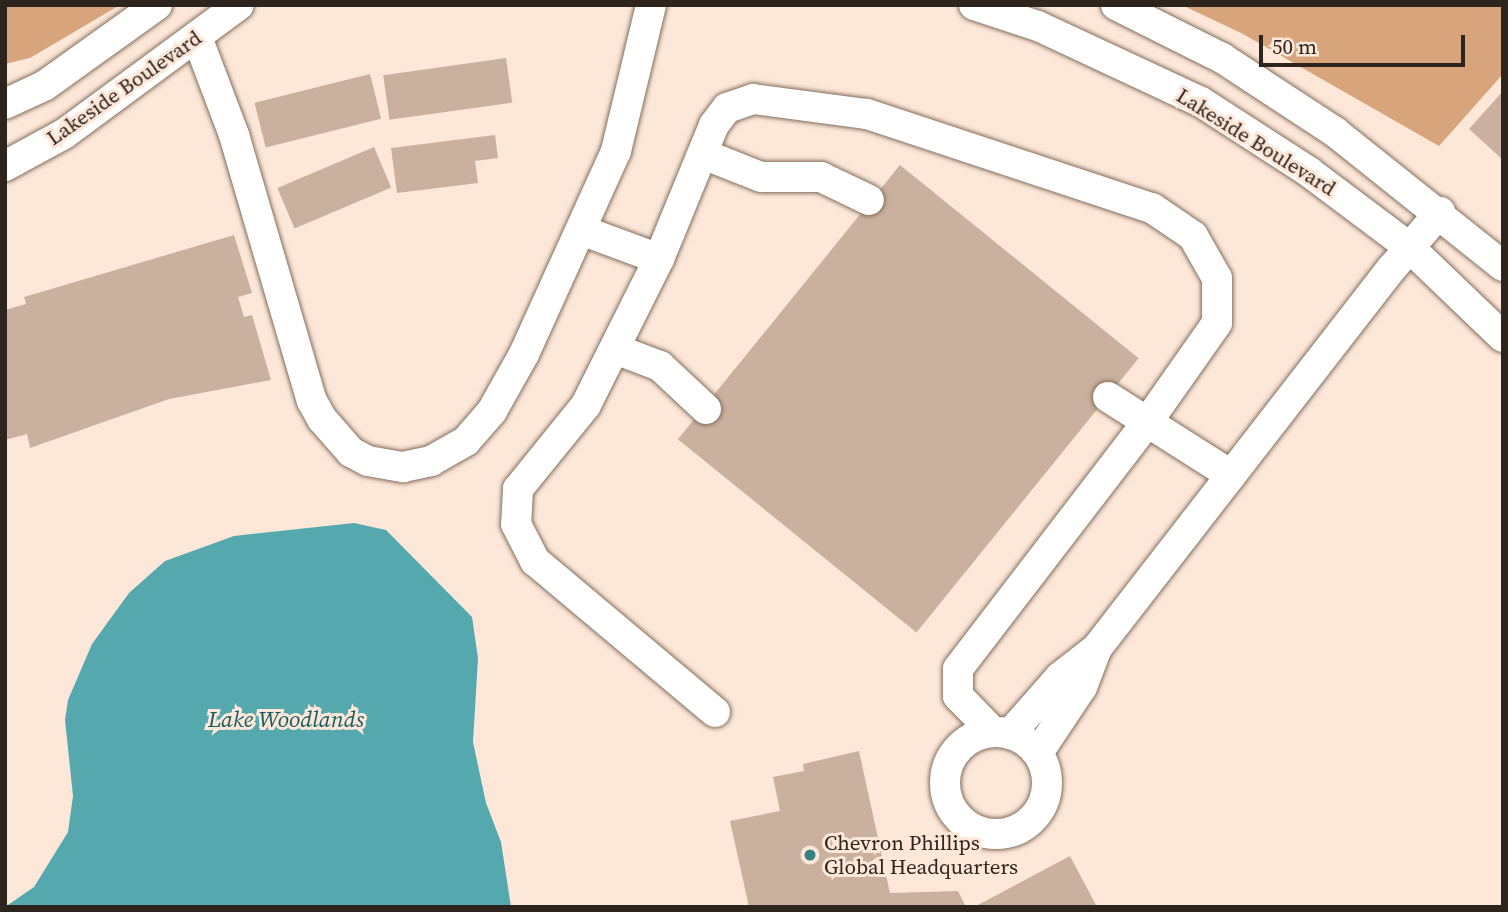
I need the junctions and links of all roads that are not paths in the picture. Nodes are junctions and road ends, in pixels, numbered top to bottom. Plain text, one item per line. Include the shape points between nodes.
1 (157, 5) edge
2 (239, 5) edge
3 (650, 5) edge
4 (974, 5) edge
5 (1116, 5) edge
6 (197, 37) junction
7 (5, 104) edge
8 (703, 154) junction
9 (5, 166) edge
10 (869, 200) dead end
11 (1440, 212) junction
12 (581, 230) junction
13 (1409, 247) junction
14 (659, 259) junction
15 (1503, 266) edge
16 (1503, 337) edge
17 (615, 349) junction
18 (1108, 397) dead end
19 (706, 409) dead end
20 (1148, 421) junction
21 (1231, 475) junction
22 (1097, 648) junction
23 (715, 712) dead end
24 (1002, 733) junction
25 (1038, 753) junction

1 - 7 street via 44,86
2 - 6 street, Lakeside Boulevard
3 - 12 street via 616,151
4 - 13 street, Lakeside Boulevard via 1038,26 1201,102 1309,172
5 - 11 street via 1223,58 1335,132
6 - 9 street, Lakeside Boulevard via 64,134
6 - 12 street via 234,135 313,401 339,439 368,461 416,466 452,451 477,430 524,354
8 - 10 street via 761,177 821,177
8 - 14 street
8 - 20 street via 727,107 753,99 867,114 1152,208 1194,236 1217,278 1217,323
11 - 13 street
11 - 15 street
12 - 14 street
13 - 16 street, Lakeside Boulevard
13 - 21 street
14 - 17 street
17 - 19 street via 660,366
17 - 23 street via 586,405 518,489 516,524 536,561
18 - 20 street
20 - 21 street
20 - 24 street via 958,669 958,696
21 - 22 street
22 - 24 street
22 - 25 street via 1082,687
24 - 25 street
24 - 25 street via 963,744 946,773 950,806 974,830 1007,833 1035,816 1047,785

